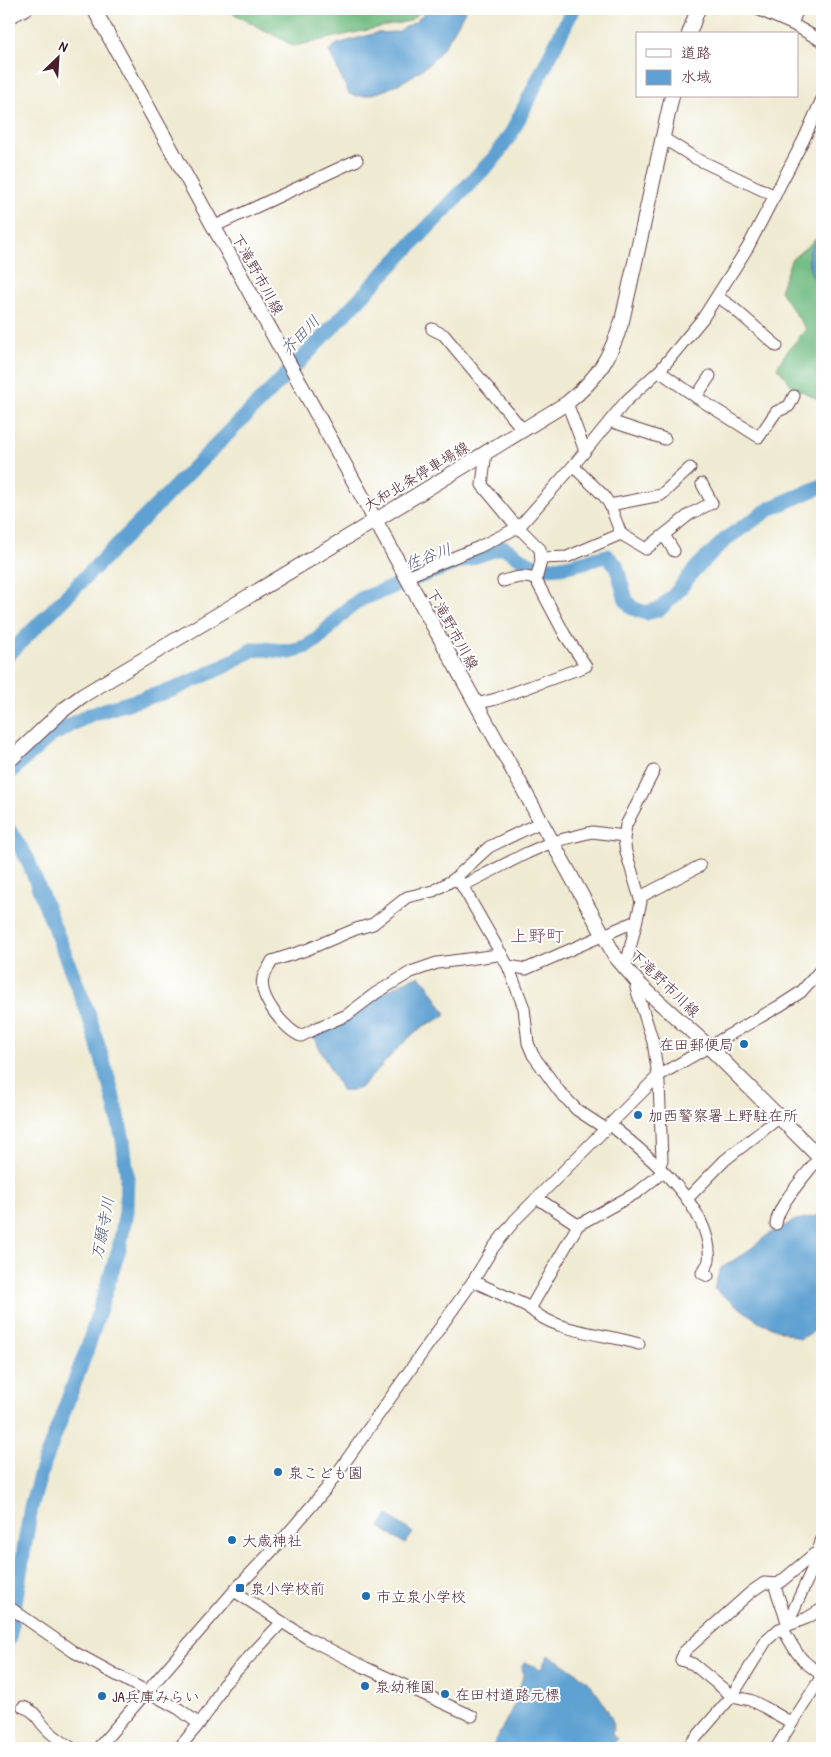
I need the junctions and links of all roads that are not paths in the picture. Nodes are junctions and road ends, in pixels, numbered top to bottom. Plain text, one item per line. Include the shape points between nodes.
1 (27, 9) edge
2 (94, 9) edge
3 (698, 9) edge
4 (757, 9) edge
5 (798, 9) edge
6 (9, 18) edge
7 (792, 24) junction
8 (690, 32) edge
9 (822, 41) edge
10 (672, 98) edge
11 (822, 99) edge
12 (663, 138) junction
13 (357, 160) dead end
14 (775, 196) junction
15 (214, 227) junction
16 (718, 297) junction
17 (432, 329) dead end
18 (777, 346) dead end
19 (659, 371) junction
20 (710, 376) dead end
21 (794, 396) dead end
22 (696, 397) junction
23 (567, 403) junction
24 (610, 420) junction
25 (523, 430) junction
26 (665, 439) dead end
27 (585, 451) junction
28 (486, 452) junction
29 (573, 466) junction
30 (690, 468) dead end
31 (702, 484) dead end
32 (610, 505) junction
33 (376, 520) junction
34 (519, 527) junction
35 (621, 534) junction
36 (664, 535) junction
37 (674, 550) dead end
38 (541, 558) junction
39 (536, 580) junction
40 (408, 581) junction
41 (502, 581) dead end
42 (476, 704) junction
43 (9, 761) edge
44 (654, 771) dead end
45 (541, 822) junction
46 (624, 836) junction
47 (552, 842) junction
48 (700, 866) dead end
49 (457, 883) junction
50 (640, 897) junction
51 (636, 921) junction
52 (603, 935) junction
53 (501, 953) junction
54 (508, 966) junction
55 (822, 968) edge
56 (625, 970) junction
57 (640, 985) junction
58 (708, 1046) junction
59 (658, 1076) junction
60 (780, 1117) junction
61 (608, 1127) junction
62 (820, 1159) edge
63 (661, 1169) junction
64 (537, 1198) junction
65 (687, 1199) junction
66 (776, 1224) dead end
67 (578, 1225) junction
68 (708, 1276) dead end
69 (473, 1281) junction
70 (530, 1309) junction
71 (639, 1344) dead end
72 (822, 1538) edge
73 (817, 1554) junction
74 (774, 1584) junction
75 (234, 1591) junction
76 (9, 1607) edge
77 (822, 1608) edge
78 (282, 1622) junction
79 (787, 1623) junction
80 (822, 1676) edge
81 (147, 1691) junction
82 (732, 1696) junction
83 (23, 1707) dead end
84 (472, 1716) dead end
85 (792, 1723) junction
86 (199, 1724) junction
87 (72, 1748) edge
88 (98, 1748) edge
89 (179, 1748) edge
90 (687, 1748) edge
91 (776, 1748) edge

1 - 6 street
2 - 15 main road, 下滝野市川線
3 - 8 main road
4 - 7 street
5 - 7 street
7 - 9 street
10 - 12 main road, 大和北条停車場線
11 - 14 street
12 - 14 street via 695,158
12 - 23 main road, 大和北条停車場線 via 622,321 613,347 599,371
13 - 15 street
14 - 16 street
15 - 33 main road, 下滝野市川線
16 - 18 street
16 - 19 street
17 - 25 street via 444,335
19 - 22 street
19 - 24 street
20 - 22 street
21 - 22 street via 789,406 776,412 759,437
23 - 25 main road, 大和北条停車場線
23 - 27 street
24 - 26 street
24 - 27 street
25 - 28 main road, 大和北条停車場線
27 - 29 street
28 - 33 main road, 大和北条停車場線
28 - 34 street via 482,485
29 - 32 street
29 - 34 street
30 - 32 street via 661,495
31 - 36 street via 712,502 690,514
32 - 35 street
33 - 40 main road, 下滝野市川線
33 - 43 main road, 大和北条停車場線 via 82,696
34 - 38 street via 540,549
34 - 40 street
35 - 36 street via 646,549
35 - 38 street via 567,557
36 - 37 street
38 - 39 street
39 - 41 street via 519,577
39 - 42 street via 586,666
40 - 42 main road, 下滝野市川線
42 - 45 main road, 下滝野市川線
44 - 46 street via 626,825
45 - 47 main road, 下滝野市川線
45 - 49 street via 489,847
46 - 47 street via 592,832
46 - 50 street via 630,870
47 - 49 street via 485,876
47 - 52 main road, 下滝野市川線
48 - 50 street
49 - 53 street
49 - 53 street via 407,898 373,924 272,961 263,979 264,993 276,1014 293,1033 301,1036 347,1015 411,972 437,962
50 - 51 street
51 - 52 street
51 - 56 street
52 - 54 street via 526,968
52 - 56 main road, 下滝野市川線
53 - 54 street
54 - 61 street via 524,1008 528,1043 534,1055 577,1110
55 - 58 street via 801,992
56 - 57 main road, 下滝野市川線
57 - 58 main road, 下滝野市川線
57 - 59 street via 636,988 653,1042
58 - 59 street
58 - 60 main road, 下滝野市川線
59 - 61 street
59 - 63 street
60 - 62 main road, 下滝野市川線
60 - 65 street via 725,1160
61 - 63 street via 650,1157
61 - 64 street
62 - 66 street via 785,1202
63 - 65 street
63 - 67 street via 638,1192
64 - 67 street
64 - 69 street via 493,1248
65 - 68 street via 702,1224 708,1242 709,1262 702,1273
67 - 70 street
69 - 70 street
69 - 75 street via 326,1489
70 - 71 street via 575,1330
72 - 73 street
73 - 74 street
73 - 79 street
74 - 79 street
74 - 82 street via 764,1583 750,1592 685,1651 681,1660 693,1664
75 - 78 street
75 - 81 street
76 - 81 street via 74,1652
77 - 79 street via 807,1618
78 - 84 street via 366,1668
78 - 86 street via 223,1685
79 - 80 street via 784,1632 799,1656
79 - 82 street via 766,1641
80 - 85 street
81 - 86 street
81 - 88 street
82 - 85 street via 750,1700
82 - 90 street
83 - 87 street via 36,1714 42,1725
85 - 91 street
86 - 89 street

